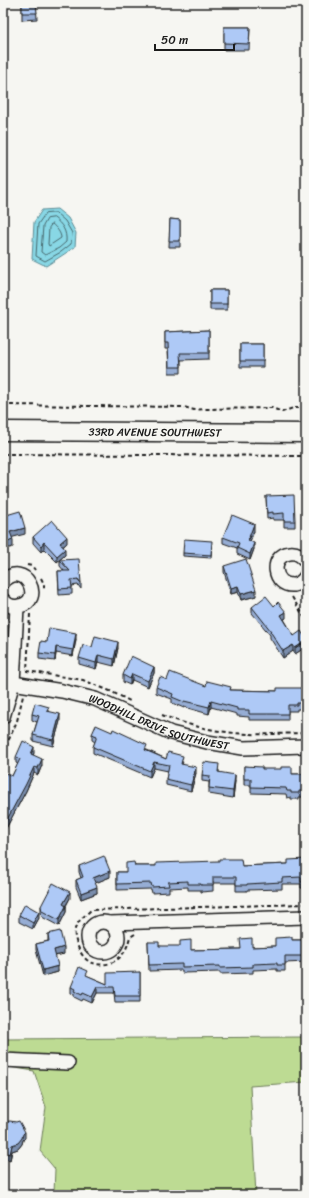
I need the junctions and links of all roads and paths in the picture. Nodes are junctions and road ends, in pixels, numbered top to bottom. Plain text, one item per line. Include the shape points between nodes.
1 (3, 405) edge
2 (306, 408) edge
3 (3, 431) edge
4 (306, 433) edge
5 (3, 454) edge
6 (306, 456) edge
7 (306, 561) edge
8 (23, 564) dead end
9 (35, 571) dead end
10 (39, 575) dead end
11 (3, 582) edge
12 (304, 584) edge
13 (44, 590) dead end
14 (3, 600) edge
15 (17, 607) junction
16 (30, 612) dead end
17 (13, 683) junction
18 (23, 696) dead end
19 (135, 703) dead end
20 (162, 715) dead end
21 (3, 717) edge
22 (306, 733) edge
23 (306, 746) edge
24 (3, 753) edge
25 (306, 917) edge
26 (110, 923) dead end
27 (3, 1060) edge
28 (68, 1063) dead end

1 - 2 path via 184,407 194,410 272,408 282,412 293,408
3 - 4 street, 33RD AVENUE SOUTHWEST
5 - 6 path
7 - 12 street via 299,554 288,553 277,562 276,573 281,581 290,585
8 - 9 path via 32,566
10 - 13 path
11 - 15 street via 16,575 30,582 31,598 23,606
14 - 15 street
15 - 17 street
16 - 19 path via 27,672 83,680
17 - 21 street
17 - 23 street, WOODHILL DRIVE SOUTHWEST via 95,699 171,733 207,742 243,748
18 - 24 path via 17,721
20 - 22 path via 210,729 250,734
25 - 26 street
27 - 28 street

